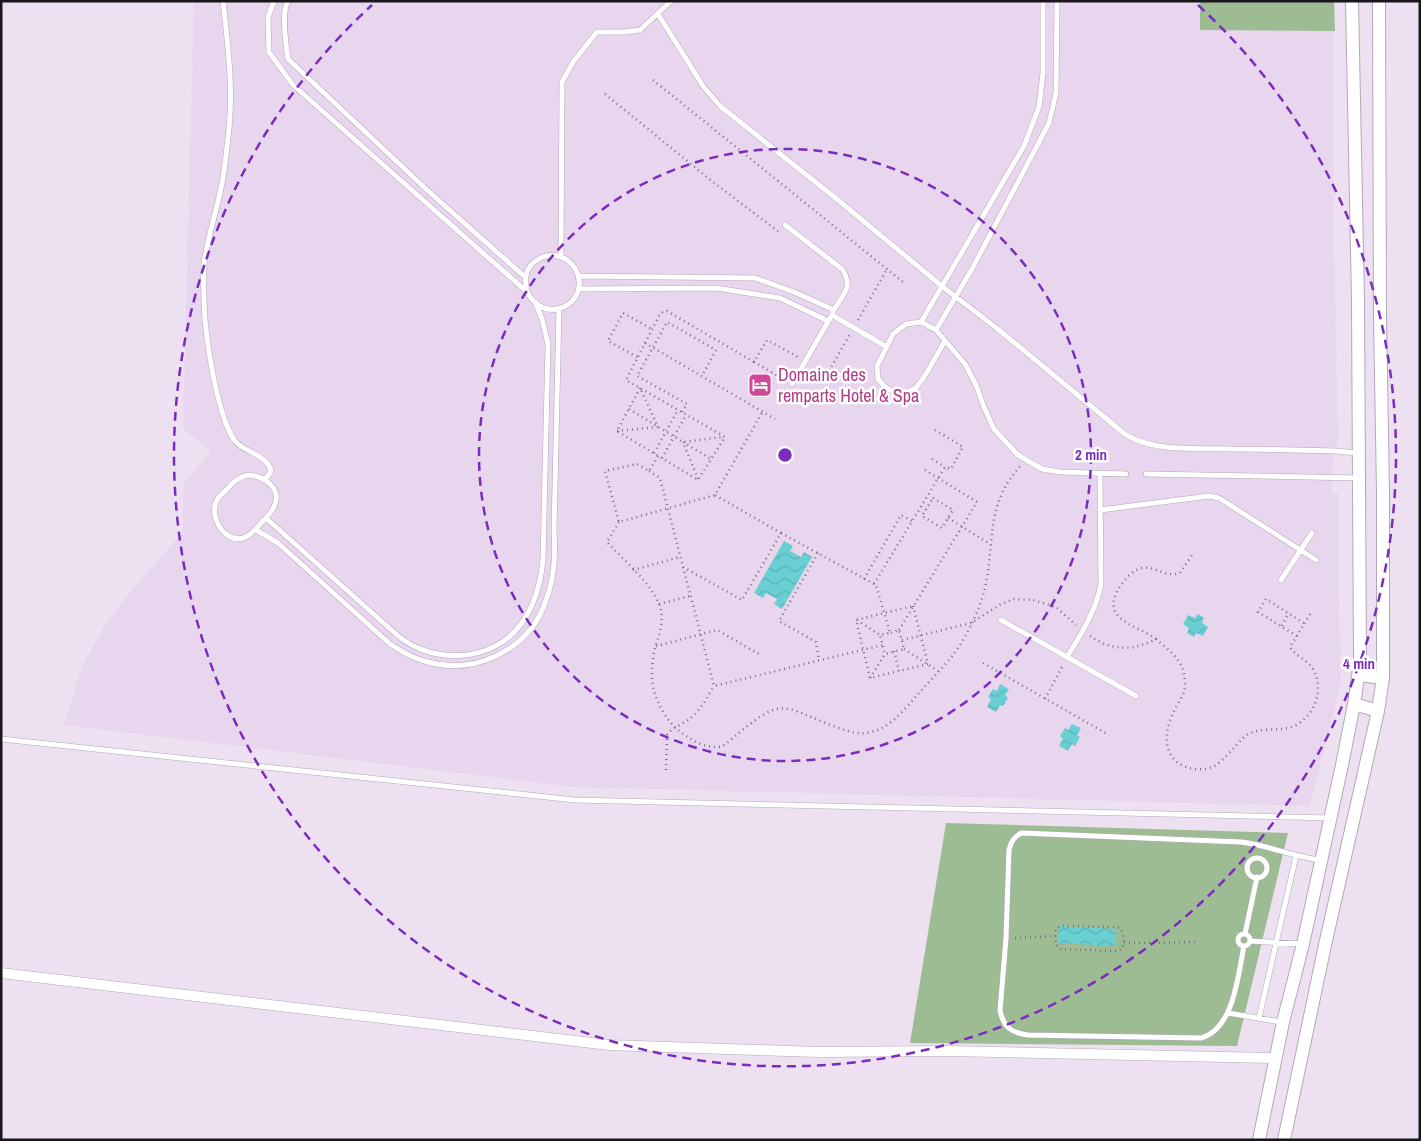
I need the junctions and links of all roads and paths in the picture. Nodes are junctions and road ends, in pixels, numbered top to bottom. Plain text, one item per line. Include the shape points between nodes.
1 (223, 1) edge
2 (274, 1) edge
3 (288, 1) edge
4 (671, 1) edge
5 (1043, 1) edge
6 (1057, 1) edge
7 (1352, 1) edge
8 (1379, 1) edge
9 (658, 14) junction
10 (654, 80) dead end
11 (606, 94) dead end
12 (427, 190) junction
13 (420, 197) junction
14 (785, 225) joint
15 (561, 257) junction
16 (578, 276) junction
17 (525, 277) junction
18 (903, 282) dead end
19 (942, 287) junction
20 (578, 289) junction
21 (526, 292) junction
22 (956, 296) junction
23 (536, 304) junction
24 (559, 308) junction
25 (833, 313) junction
26 (828, 321) junction
27 (921, 322) junction
28 (652, 329) junction
29 (936, 330) junction
30 (945, 341) junction
31 (645, 343) junction
32 (887, 347) junction
33 (652, 348) junction
34 (637, 357) junction
35 (806, 361) junction
36 (754, 362) junction
37 (702, 376) junction
38 (792, 384) joint
39 (640, 388) junction
40 (629, 409) junction
41 (678, 410) junction
42 (682, 412) junction
43 (763, 412) junction
44 (686, 414) junction
45 (775, 419) dead end
46 (658, 427) junction
47 (935, 430) dead end
48 (617, 431) junction
49 (666, 431) junction
50 (674, 436) junction
51 (725, 437) junction
52 (684, 442) junction
53 (654, 453) junction
54 (1358, 453) junction
55 (658, 456) junction
56 (662, 458) junction
57 (711, 459) junction
58 (932, 459) dead end
59 (1026, 460) junction
60 (945, 466) junction
61 (925, 470) dead end
62 (649, 471) junction
63 (1100, 474) junction
64 (1126, 474) dead end
65 (1146, 474) dead end
66 (938, 478) junction
67 (1359, 478) junction
68 (265, 479) junction
69 (698, 480) junction
70 (715, 495) junction
71 (923, 504) junction
72 (928, 507) junction
73 (668, 508) junction
74 (1100, 510) junction
75 (266, 518) junction
76 (948, 518) junction
77 (619, 522) junction
78 (912, 522) junction
79 (962, 526) junction
80 (256, 530) junction
81 (544, 530) junction
82 (554, 531) junction
83 (781, 533) junction
84 (1312, 533) dead end
85 (990, 544) junction
86 (1301, 550) junction
87 (1194, 552) dead end
88 (818, 553) junction
89 (680, 557) junction
90 (1316, 560) dead end
91 (683, 567) junction
92 (633, 570) junction
93 (864, 578) junction
94 (1281, 580) dead end
95 (874, 584) junction
96 (347, 591) junction
97 (690, 596) junction
98 (340, 599) junction
99 (659, 604) junction
100 (913, 606) junction
101 (1312, 611) dead end
102 (884, 612) junction
103 (1288, 614) junction
104 (856, 620) junction
105 (1001, 620) dead end
106 (971, 622) junction
107 (1305, 624) junction
108 (1282, 626) junction
109 (899, 630) junction
110 (1082, 631) junction
111 (890, 633) junction
112 (700, 634) junction
113 (880, 635) junction
114 (921, 635) junction
115 (1297, 636) junction
116 (1156, 639) junction
117 (902, 640) junction
118 (882, 645) junction
119 (656, 646) junction
120 (904, 649) junction
121 (863, 650) junction
122 (894, 652) junction
123 (759, 654) dead end
124 (885, 654) junction
125 (1067, 657) junction
126 (819, 660) junction
127 (983, 663) dead end
128 (928, 664) junction
129 (899, 671) junction
130 (939, 671) junction
131 (1359, 675) junction
132 (870, 678) junction
133 (1383, 678) junction
134 (714, 686) junction
135 (1136, 696) dead end
136 (1045, 699) junction
137 (1354, 704) junction
138 (1378, 711) junction
139 (674, 728) junction
140 (1109, 735) dead end
141 (1, 739) edge
142 (666, 770) dead end
143 (1331, 818) junction
144 (1296, 856) junction
145 (1321, 860) junction
146 (1257, 877) dead end
147 (1245, 934) junction
148 (1055, 936) junction
149 (1006, 938) junction
150 (1250, 941) junction
151 (1198, 942) dead end
152 (1124, 943) junction
153 (1276, 943) junction
154 (1302, 944) junction
155 (1325, 945) junction
156 (1244, 946) junction
157 (1, 972) edge
158 (1228, 1013) junction
159 (1259, 1018) junction
160 (1283, 1022) junction
161 (1276, 1058) junction
162 (1259, 1140) edge
163 (1284, 1140) edge

1 - 68 lane via 232,98 220,197 205,260 205,319 210,358 225,422 236,442 270,466 272,472
2 - 13 lane via 268,17 269,52 293,85
3 - 12 lane via 285,36 288,59
4 - 9 lane
5 - 19 lane via 1043,73 1039,107 1024,146
6 - 22 lane via 1056,94 1049,123
7 - 54 street
8 - 133 street
9 - 15 lane via 640,30 597,32 562,82
9 - 19 lane via 702,86 720,106
10 - 18 path
11 - 14 path via 779,233
12 - 13 lane
12 - 17 lane
13 - 21 lane
14 - 25 lane via 842,269 848,278 848,286
15 - 16 lane via 569,261
15 - 17 lane via 539,259
16 - 20 lane
16 - 25 lane via 755,278 794,292
17 - 21 lane
19 - 22 lane
19 - 27 lane
20 - 24 lane via 566,306
20 - 26 lane via 716,288 780,298
21 - 23 lane
22 - 29 lane
22 - 54 lane via 1137,441 1185,448
23 - 24 lane via 543,308
23 - 81 lane via 548,344
24 - 82 lane
25 - 26 lane
25 - 32 lane
26 - 35 lane
27 - 29 lane
27 - 32 lane via 906,324 893,334
28 - 31 path
28 - 34 path via 623,313 608,341
28 - 36 path via 660,314 667,311
29 - 30 lane
30 - 32 lane via 916,388 906,393 890,390 878,379 878,366
30 - 59 lane via 965,364 994,429
31 - 33 path
31 - 34 path
33 - 37 path
33 - 37 path via 667,322 716,350
33 - 42 path via 637,376 687,404
34 - 39 path via 626,380
35 - 36 path via 767,340
35 - 38 lane
36 - 38 path
37 - 43 path
39 - 40 path
39 - 41 path
39 - 46 path
40 - 46 path
40 - 48 path
41 - 42 path
41 - 49 path
42 - 44 path
43 - 45 path
43 - 70 path
44 - 50 path
44 - 51 path
46 - 48 path
46 - 49 path
47 - 60 path via 963,447 951,469
48 - 53 path
49 - 50 path
49 - 53 path
50 - 52 path
50 - 56 path
51 - 52 path
51 - 57 path
52 - 57 path
52 - 69 path
53 - 55 path
54 - 67 street
55 - 56 path
55 - 62 path
56 - 69 path
57 - 69 path
58 - 60 path
59 - 63 lane via 1042,470
59 - 85 path via 1006,484 998,501
60 - 66 path
61 - 66 path
62 - 73 path via 660,478
62 - 77 path via 637,464 605,471
63 - 64 lane
63 - 74 lane
65 - 67 lane
66 - 71 path
66 - 79 path via 977,502
67 - 131 street
68 - 75 lane via 276,496 276,503
68 - 80 lane via 242,476 218,499 215,508 219,526 232,538 242,538
70 - 73 path
70 - 83 path
71 - 72 path
71 - 78 path
72 - 76 path via 933,498 953,510
72 - 76 path via 922,516 942,528
73 - 77 path
73 - 89 path
74 - 86 lane via 1209,496 1219,498
74 - 110 lane via 1101,584 1099,596
75 - 80 lane
75 - 96 lane
76 - 79 path
77 - 92 path via 607,542
78 - 93 path via 901,515
78 - 95 path
79 - 85 path
79 - 100 path
80 - 98 lane via 278,543
81 - 82 lane
81 - 96 lane via 540,580 528,614 506,640 477,653 454,656 416,648 402,640
82 - 98 lane via 554,568 544,606 520,640 486,661 448,666 411,656 390,644
83 - 88 path
83 - 91 path via 742,600
84 - 86 lane
85 - 106 path via 986,584
86 - 90 lane
86 - 94 lane
87 - 116 path via 1180,573 1164,574 1153,568 1143,568 1134,571 1118,589 1114,602 1117,614 1124,622
88 - 93 path
88 - 126 path via 779,621 816,642
89 - 91 path
89 - 92 path
91 - 97 path
92 - 99 path via 652,590
93 - 95 path
95 - 102 path
96 - 98 lane
97 - 99 path
97 - 112 path
99 - 119 path via 661,620
100 - 102 path
100 - 109 path
100 - 114 path
101 - 107 path
102 - 104 path
102 - 111 path
103 - 107 path
103 - 108 path
103 - 108 path via 1266,599 1258,612
104 - 113 path
104 - 121 path
105 - 125 lane
106 - 110 path via 1014,598 1056,607
106 - 114 path
106 - 130 path via 954,654
107 - 115 path
108 - 115 path
109 - 111 path
109 - 117 path
110 - 116 path via 1095,640 1124,648 1134,648
110 - 125 lane
111 - 113 path
112 - 119 path
112 - 123 path via 717,630
112 - 134 path
113 - 118 path
114 - 117 path
114 - 128 path
115 - 116 path via 1290,648 1314,670 1318,685 1314,707 1295,726 1245,736 1215,766 1200,769 1183,766 1169,752 1168,727 1184,693 1184,676 1179,661
117 - 120 path
118 - 121 path
118 - 124 path
119 - 139 path via 653,688
120 - 122 path
120 - 128 path
121 - 126 path
121 - 132 path
122 - 124 path
122 - 129 path
124 - 132 path
125 - 135 lane
125 - 136 path
126 - 134 path
127 - 136 path
128 - 129 path
128 - 130 path
129 - 132 path
130 - 139 path via 894,719 870,732 848,731 785,709 766,713 721,747 701,745
131 - 133 street
131 - 137 street
133 - 138 street
134 - 139 path via 694,715
136 - 140 path
137 - 138 street
137 - 143 street
138 - 155 street
139 - 142 path via 667,735
141 - 143 lane via 575,800
143 - 145 street
144 - 145 lane
144 - 149 lane via 1254,843 1021,833 1014,837 1009,850
144 - 153 lane
145 - 154 street
146 - 147 lane
147 - 150 lane
147 - 156 lane via 1238,940
148 - 149 path
148 - 152 path via 1061,949 1117,951
148 - 152 path via 1060,926 1118,928 1122,931
149 - 158 lane via 1000,1011 1005,1024 1016,1033 1201,1038 1222,1024
150 - 153 lane
150 - 156 lane
151 - 152 path
153 - 154 lane
153 - 159 lane
154 - 155 street
154 - 160 street
155 - 163 street
156 - 158 lane
157 - 161 street via 609,1045 818,1052
158 - 159 lane
159 - 160 lane
160 - 161 street
161 - 162 street

